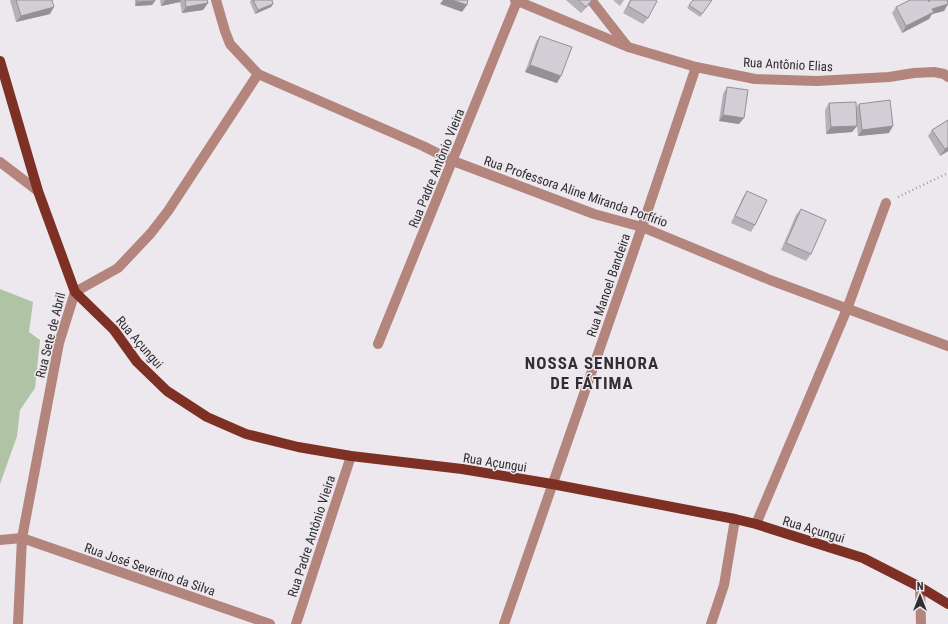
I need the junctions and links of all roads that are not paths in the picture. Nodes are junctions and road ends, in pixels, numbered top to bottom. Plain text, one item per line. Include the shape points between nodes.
1 (216, 0) edge
2 (516, 0) edge
3 (591, 0) edge
4 (628, 47) junction
5 (0, 61) edge
6 (696, 67) junction
7 (258, 74) junction
8 (947, 74) edge
9 (453, 161) junction
10 (0, 162) edge
11 (38, 192) junction
12 (886, 203) road end
13 (642, 227) junction
14 (75, 292) junction
15 (847, 309) junction
16 (378, 344) dead end
17 (948, 346) edge
18 (351, 456) junction
19 (552, 484) junction
20 (735, 519) junction
21 (756, 524) junction
22 (22, 538) junction
23 (0, 540) edge
24 (920, 587) junction
25 (948, 604) edge
26 (18, 624) edge
27 (270, 624) edge
28 (296, 624) edge
29 (504, 624) edge
30 (711, 624) edge
31 (922, 624) edge

1 - 7 street, Rua Professora Aline Miranda Porfírio via 230,44
2 - 4 street, Rua Antônio Elias
2 - 9 street, Rua Padre Antônio Vieira
3 - 4 street
4 - 6 street, Rua Antônio Elias
5 - 11 main road, Rua Sete de Abril
6 - 8 street, Rua Antônio Elias via 755,79 817,81 914,73
6 - 13 street, Rua Manoel Bandeira
7 - 9 street, Rua Professora Aline Miranda Porfírio
7 - 14 street via 151,233 118,268
9 - 13 street, Rua Professora Aline Miranda Porfírio via 594,214
9 - 16 street, Rua Padre Antônio Vieira
10 - 11 street
11 - 14 main road, Rua Sete de Abril
12 - 15 street
13 - 15 street, Rua Professora Aline Miranda Porfírio
13 - 19 street, Rua Manoel Bandeira
14 - 18 main road, Rua Açungui via 114,330 137,362 167,391 207,417 246,434 298,447
14 - 22 street, Rua Sete de Abril via 58,343
15 - 17 street, Rua Professora Aline Miranda Porfírio
15 - 21 street
18 - 19 main road, Rua Açungui via 462,469
18 - 28 street, Rua Padre Antônio Vieira
19 - 20 main road, Rua Açungui
19 - 29 street, Rua Manoel Bandeira
20 - 21 main road, Rua Açungui
20 - 30 street via 724,585
21 - 24 main road, Rua Açungui via 863,558
22 - 23 street
22 - 26 street, Rua Sete de Abril
22 - 27 street, Rua José Severino da Silva
24 - 25 main road, Rua Açungui
24 - 31 street

